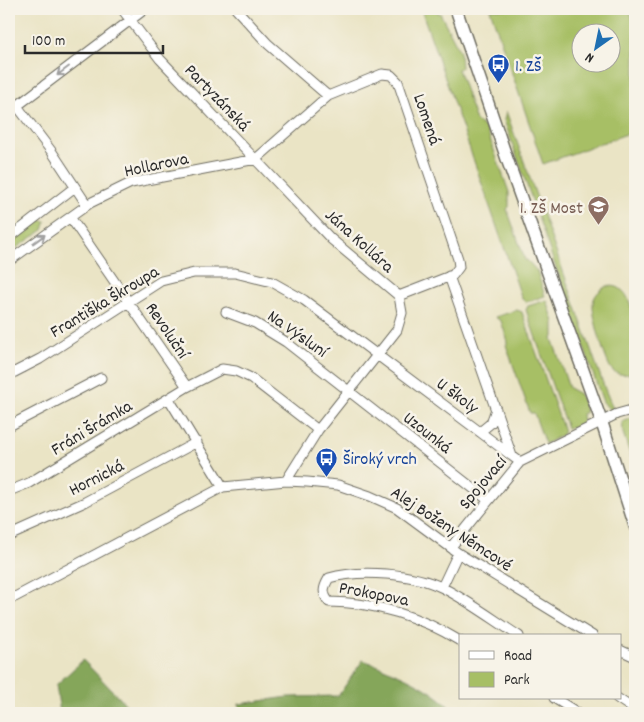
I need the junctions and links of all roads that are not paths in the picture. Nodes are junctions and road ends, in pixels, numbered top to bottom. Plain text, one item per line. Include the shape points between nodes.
1 (122, 9) edge
2 (145, 9) edge
3 (236, 9) edge
4 (456, 9) edge
5 (130, 20) junction
6 (328, 96) junction
7 (17, 106) junction
8 (9, 112) edge
9 (256, 159) junction
10 (75, 187) junction
11 (87, 205) junction
12 (70, 217) junction
13 (9, 238) edge
14 (9, 261) edge
15 (450, 276) junction
16 (399, 296) junction
17 (131, 303) junction
18 (226, 312) dead end
19 (377, 353) junction
20 (9, 375) edge
21 (101, 378) dead end
22 (187, 387) junction
23 (348, 390) junction
24 (169, 399) junction
25 (496, 409) junction
26 (635, 409) edge
27 (602, 423) junction
28 (9, 426) edge
29 (318, 430) junction
30 (480, 432) junction
31 (197, 442) junction
32 (512, 456) junction
33 (520, 462) junction
34 (286, 481) junction
35 (223, 487) junction
36 (9, 491) edge
37 (488, 500) junction
38 (635, 526) edge
39 (9, 536) edge
40 (454, 550) junction
41 (442, 587) junction
42 (9, 598) edge
43 (516, 634) edge
44 (590, 634) edge
45 (459, 640) edge
46 (622, 651) edge
47 (635, 657) edge
48 (557, 700) edge
49 (620, 700) edge
50 (635, 710) edge
51 (578, 713) edge

1 - 5 street, Partyzánská
2 - 5 street
3 - 6 street via 268,44
4 - 27 street
5 -> 7 street
5 - 9 street, Partyzánská via 160,59
6 - 9 street, Lomená
6 - 15 street, Lomená via 382,74 390,75 398,82 458,258 459,267
7 - 8 street
7 - 10 street
9 - 11 street, Hollarova via 131,183
9 - 16 street, Jána Kollára via 331,240
10 - 11 street
10 - 13 street
11 - 12 street, Hollarova
14 -> 12 street, Hollarova
12 - 17 street, Revoluční
15 - 16 street
15 - 25 street
16 - 19 street, Jána Kollára via 402,313 397,330
17 - 19 street, Františka Škroupa via 161,281 194,273 235,273 272,282 304,300
17 - 20 street, Františka Škroupa
17 - 22 street, Revoluční
18 - 23 street, Na Výsluní via 255,323 286,342
19 - 23 street, Jána Kollára
19 - 30 street, U školy
21 - 28 street
22 - 24 street, Fráni Šrámka
22 - 29 street, Fráni Šrámka via 222,369 236,371 251,378
23 - 29 street, Jána Kollára
23 - 37 street, Uzounká
24 - 31 street
24 - 36 street, Fráni Šrámka via 29,483
25 - 30 street via 490,423
25 - 32 street
26 - 27 street, Spojovací
27 - 33 street, Spojovací
27 - 38 street
29 - 34 street, Jána Kollára
30 - 32 street, U školy
31 - 35 street
31 - 39 street, Hornická via 85,502
32 - 33 street, U školy
33 - 37 street, Spojovací
34 - 35 street, Alej Boženy Němcové
34 - 40 street, Alej Boženy Němcové via 338,485 370,496 397,508
35 - 42 street, Alej Boženy Němcové
37 - 40 street, Spojovací
40 - 41 street
40 - 44 street, Alej Boženy Němcové
41 - 43 street, Prokopova
41 - 45 street, Prokopova via 394,574 347,573 329,578 324,596 329,602 353,602 409,615
46 - 47 street
48 - 51 street
49 - 50 street

